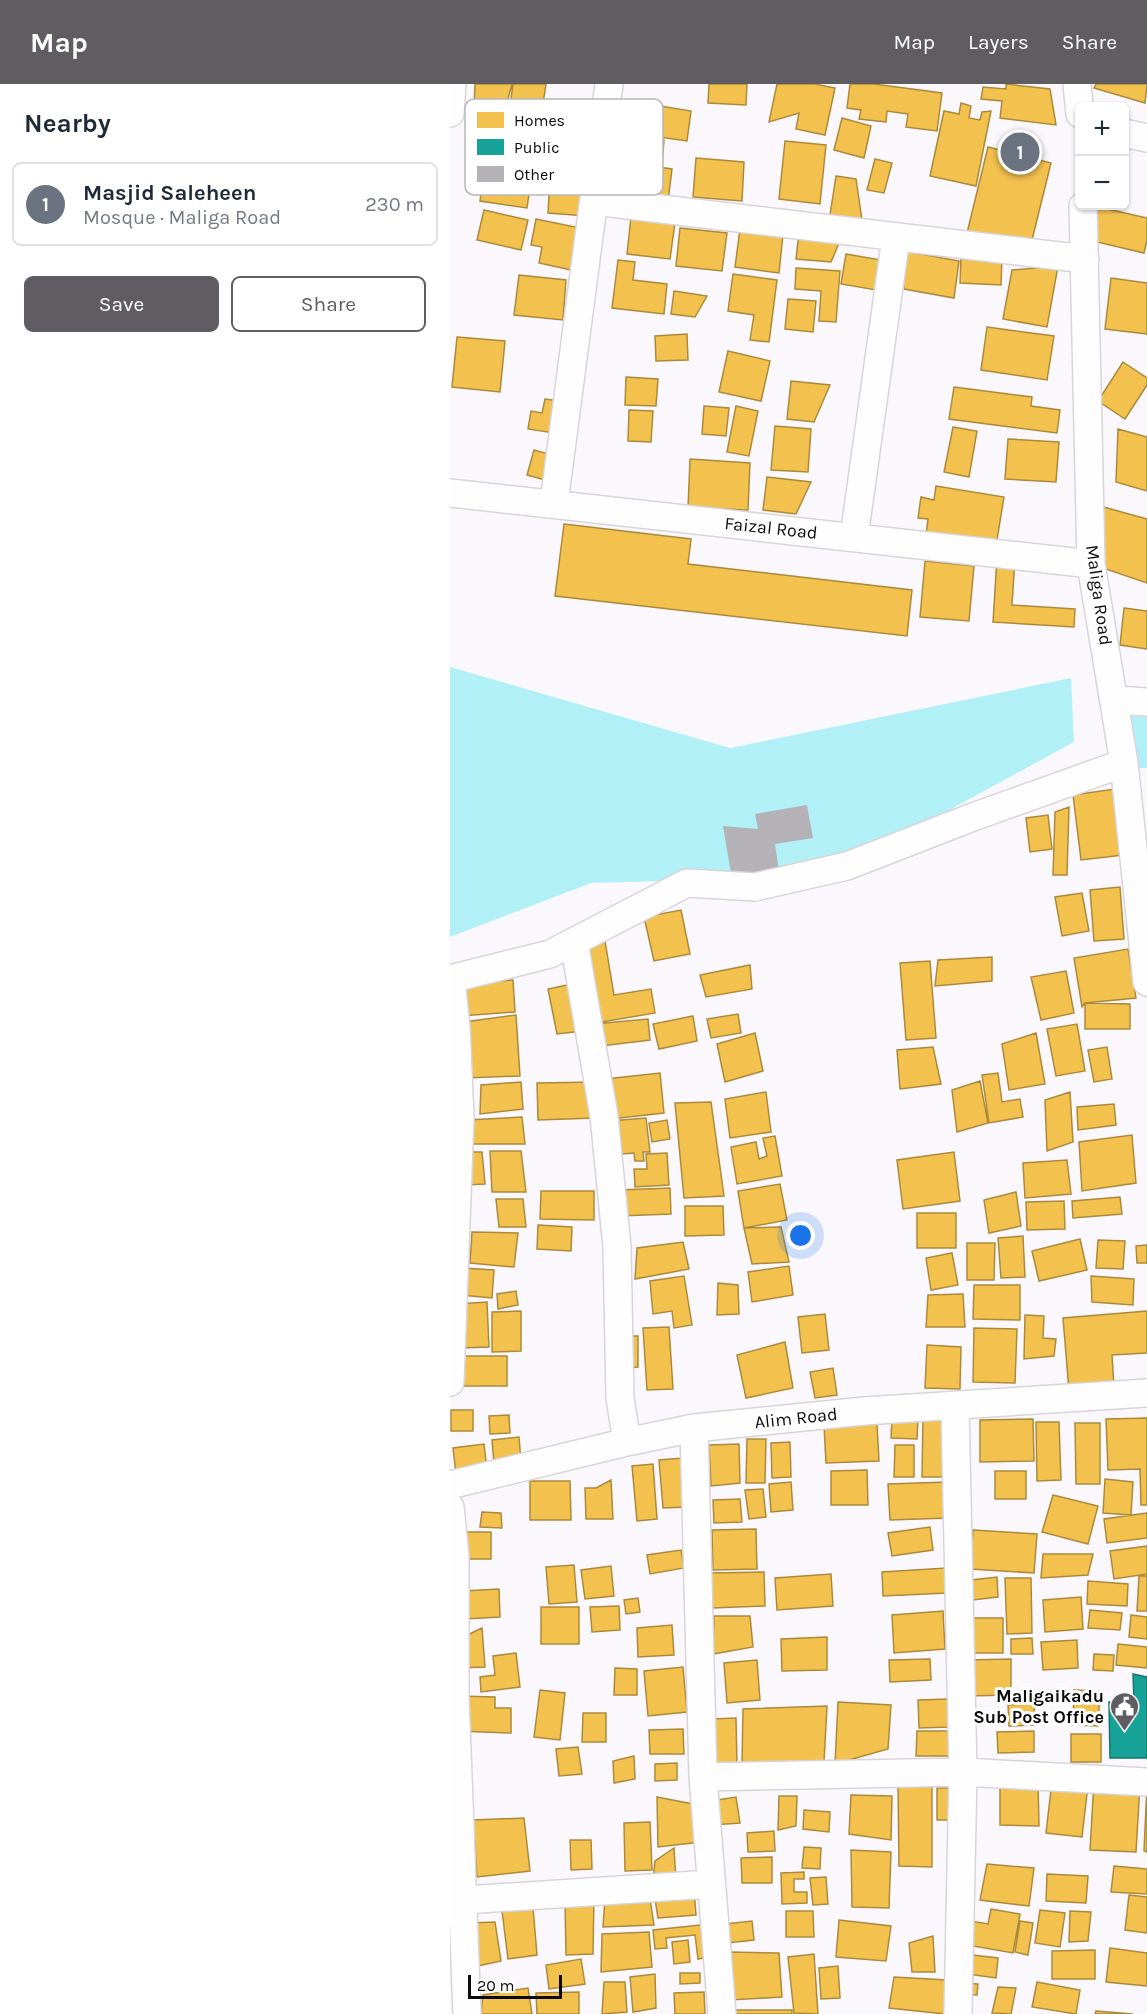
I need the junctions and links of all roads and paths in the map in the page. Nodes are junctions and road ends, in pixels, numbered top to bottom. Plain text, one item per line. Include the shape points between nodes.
1 (452, 84) edge
2 (609, 84) edge
3 (1077, 84) edge
4 (607, 99) edge
5 (1079, 102) edge
6 (450, 113) edge
7 (1129, 135) edge
8 (1147, 138) edge
9 (595, 195) edge
10 (594, 201) junction
11 (1083, 210) edge
12 (896, 237) junction
13 (1085, 259) junction
14 (450, 493) edge
15 (554, 503) junction
16 (854, 537) junction
17 (1091, 564) junction
18 (1115, 700) junction
19 (1147, 702) edge
20 (1132, 770) edge
21 (574, 942) junction
22 (451, 979) edge
23 (1147, 982) edge
24 (450, 1382) edge
25 (1147, 1393) edge
26 (955, 1406) junction
27 (694, 1428) junction
28 (627, 1442) junction
29 (450, 1485) edge
30 (450, 1507) edge
31 (963, 1772) junction
32 (703, 1778) junction
33 (1147, 1782) edge
34 (711, 1884) junction
35 (456, 1901) edge
36 (467, 2014) edge
37 (722, 2014) edge
38 (958, 2014) edge

1 - 6 street
2 - 4 street
3 - 5 street
7 - 8 street
9 - 10 street
10 - 12 street
10 - 15 street
11 - 13 street, Maliga Road
12 - 13 street
12 - 16 street
13 - 17 street, Maliga Road
14 - 15 street, Faizal Road
15 - 16 street, Faizal Road
16 - 17 street, Faizal Road
17 - 18 street, Maliga Road
18 - 19 street
18 - 20 street, Maliga Road
20 - 21 street via 973,817 847,866 755,887 687,883
20 - 23 street, Maliga Road
21 - 22 street via 550,954
21 - 28 street via 604,1116 617,1247 620,1398
22 - 24 street via 460,1117
25 - 26 street, Alim Road
26 - 27 street, Alim Road
26 - 31 street
27 - 28 street, Alim Road
27 - 32 street
28 - 29 street, Alim Road
30 - 35 street via 455,1556
31 - 32 street
31 - 33 street
31 - 38 street
32 - 34 street
34 - 35 street
34 - 37 street
35 - 36 street

